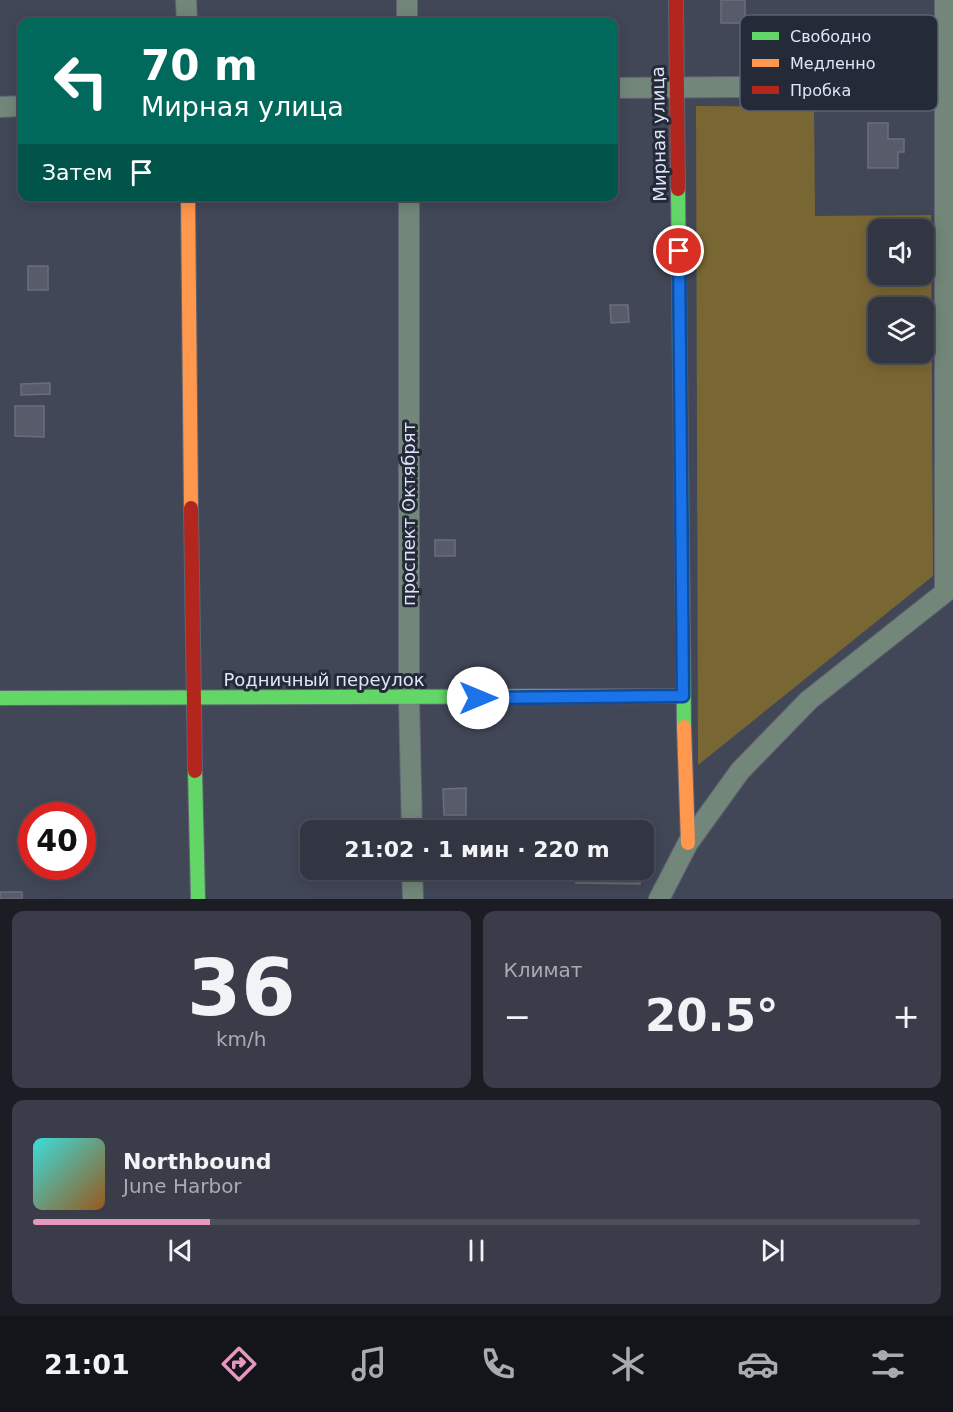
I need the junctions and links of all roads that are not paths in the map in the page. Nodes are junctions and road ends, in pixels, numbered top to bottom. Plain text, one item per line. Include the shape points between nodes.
1 (186, 0) edge
2 (407, 0) edge
3 (676, 0) edge
4 (945, 0) edge
5 (187, 18) edge
6 (407, 18) edge
7 (949, 85) edge
8 (677, 87) junction
9 (740, 87) edge
10 (618, 88) edge
11 (0, 106) edge
12 (18, 106) edge
13 (188, 201) edge
14 (409, 201) edge
15 (949, 589) edge
16 (683, 696) junction
17 (0, 698) edge
18 (192, 698) junction
19 (409, 698) junction
20 (411, 820) edge
21 (688, 843) junction
22 (412, 880) edge
23 (198, 899) edge
24 (413, 899) edge
25 (659, 899) edge

1 - 5 street
2 - 6 street
3 - 8 street, Мирная улица
4 - 7 street
7 - 15 street
8 - 9 street
8 - 10 street
8 - 16 street, Мирная улица
11 - 12 street
13 - 18 street
14 - 19 street, проспект Октябрят
15 - 21 street via 808,700 740,771
16 - 19 street, Родничный переулок
16 - 21 street, Мирная улица
17 - 18 street, Родничный переулок
18 - 19 street, Родничный переулок
18 - 23 street
19 - 20 street, проспект Октябрят
21 - 25 street
22 - 24 street

